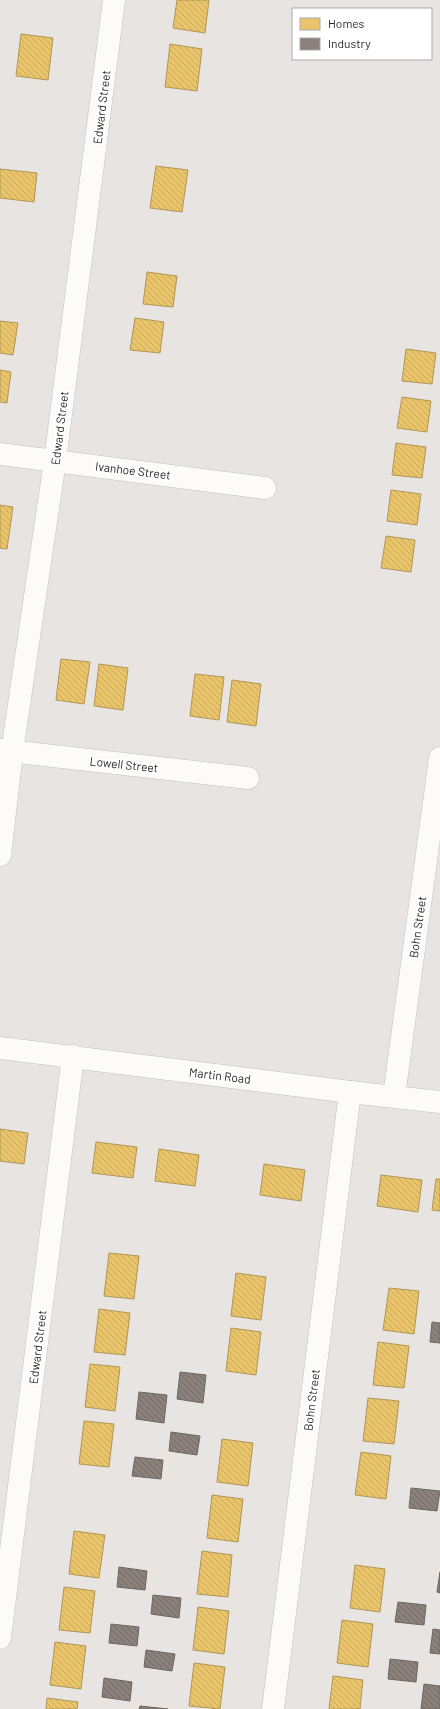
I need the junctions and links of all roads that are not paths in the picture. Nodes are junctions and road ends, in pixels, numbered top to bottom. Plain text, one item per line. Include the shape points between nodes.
1 (114, 0) edge
2 (0, 454) edge
3 (55, 460) junction
4 (265, 488) dead end
5 (6, 751) edge
6 (440, 758) edge
7 (248, 778) dead end
8 (0, 855) edge
9 (0, 1048) edge
10 (73, 1056) junction
11 (350, 1092) junction
12 (394, 1096) junction
13 (440, 1102) edge
14 (0, 1638) edge
15 (273, 1709) edge

1 - 3 street, Edward Street
2 - 3 street, Ivanhoe Street
3 - 4 street, Ivanhoe Street
3 - 5 street, Edward Street
5 - 7 street, Lowell Street
5 - 8 street, Edward Street
6 - 12 street, Bohn Street
9 - 10 street, Martin Road
10 - 11 street, Martin Road
10 - 14 street, Edward Street
11 - 12 street, Martin Road
11 - 15 street, Bohn Street
12 - 13 street, Martin Road

